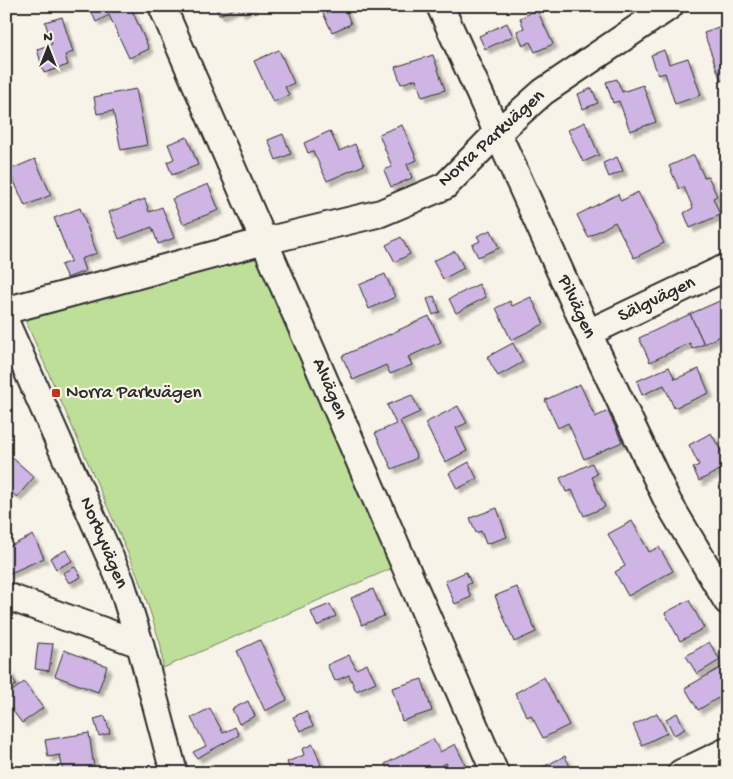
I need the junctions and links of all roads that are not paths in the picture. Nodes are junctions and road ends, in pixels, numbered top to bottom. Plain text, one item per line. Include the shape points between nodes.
1 (162, 6) edge
2 (440, 6) edge
3 (670, 6) edge
4 (497, 133) junction
5 (264, 241) junction
6 (727, 267) edge
7 (6, 312) edge
8 (6, 323) edge
9 (588, 333) junction
10 (6, 596) edge
11 (727, 600) edge
12 (140, 644) junction
13 (727, 751) edge
14 (174, 773) edge
15 (495, 773) edge
16 (681, 773) edge

1 - 5 street, Alvägen
2 - 4 street, Pilvägen
3 - 4 street, Norra Parkvägen via 543,92
4 - 5 street, Norra Parkvägen via 445,186 381,213
4 - 9 street, Pilvägen
5 - 7 street, Norra Parkvägen
5 - 15 street, Alvägen
6 - 9 street, Sälgvägen
8 - 12 street, Norbyvägen via 121,582
9 - 11 street, Pilvägen via 668,502
10 - 12 street
12 - 14 street, Norbyvägen
13 - 16 street

